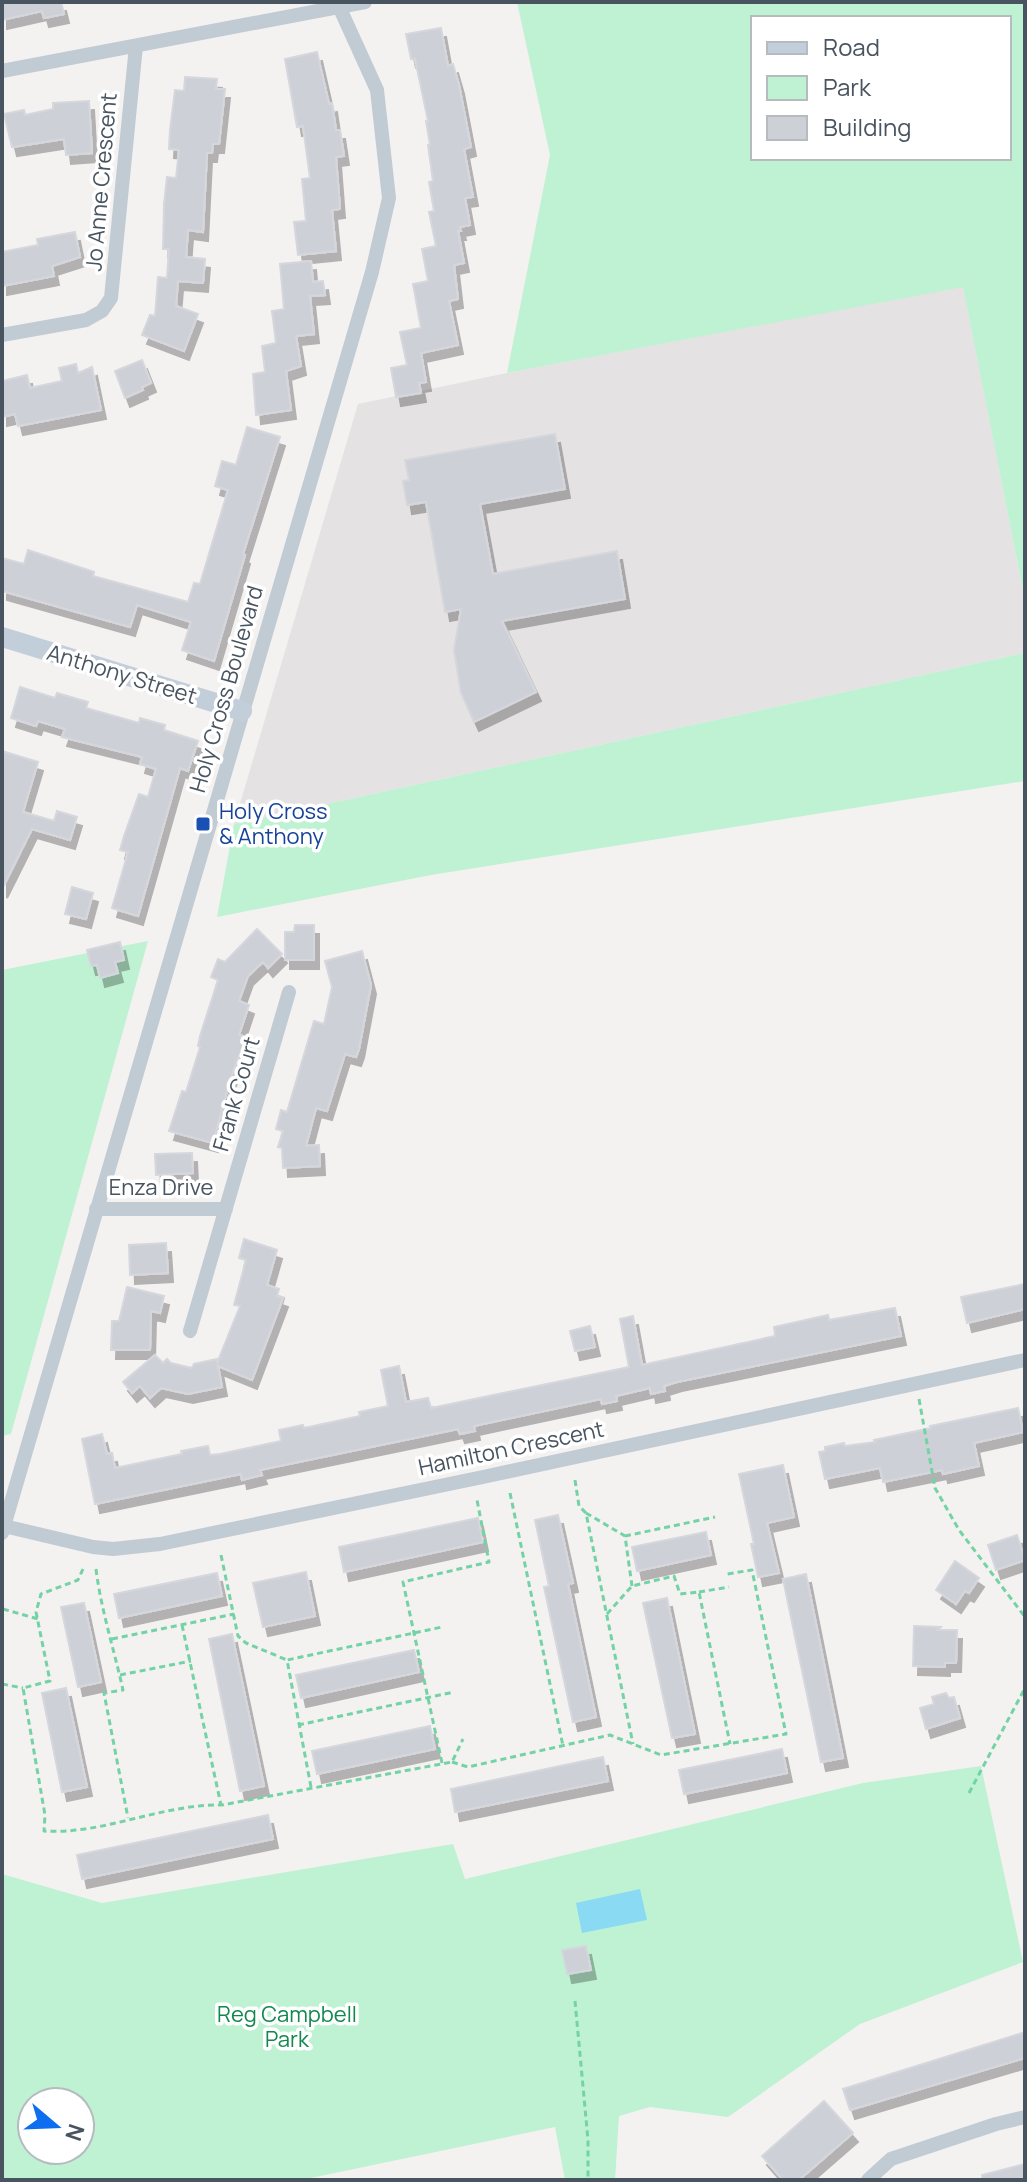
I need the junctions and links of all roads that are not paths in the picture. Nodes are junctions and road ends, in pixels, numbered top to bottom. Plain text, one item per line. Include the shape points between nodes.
1 (365, 2) edge
2 (339, 5) edge
3 (136, 46) junction
4 (2, 71) edge
5 (2, 335) edge
6 (2, 637) edge
7 (242, 711) junction
8 (289, 992) dead end
9 (96, 1209) junction
10 (226, 1209) junction
11 (190, 1331) dead end
12 (1025, 1360) edge
13 (3, 1529) edge
14 (1025, 2117) edge
15 (868, 2180) edge

1 - 2 street
2 - 3 street
2 - 7 street, Holy Cross Boulevard via 377,90 389,198 372,272
3 - 4 street
3 - 5 street, Jo Anne Crescent via 111,298 86,320
6 - 7 street, Anthony Street
7 - 9 street, Holy Cross Boulevard
8 - 10 street, Frank Court
9 - 10 street, Enza Drive
9 - 13 street, Holy Cross Boulevard
10 - 11 street, Frank Court
12 - 13 street, Hamilton Crescent via 160,1544 113,1549
14 - 15 street via 891,2159

